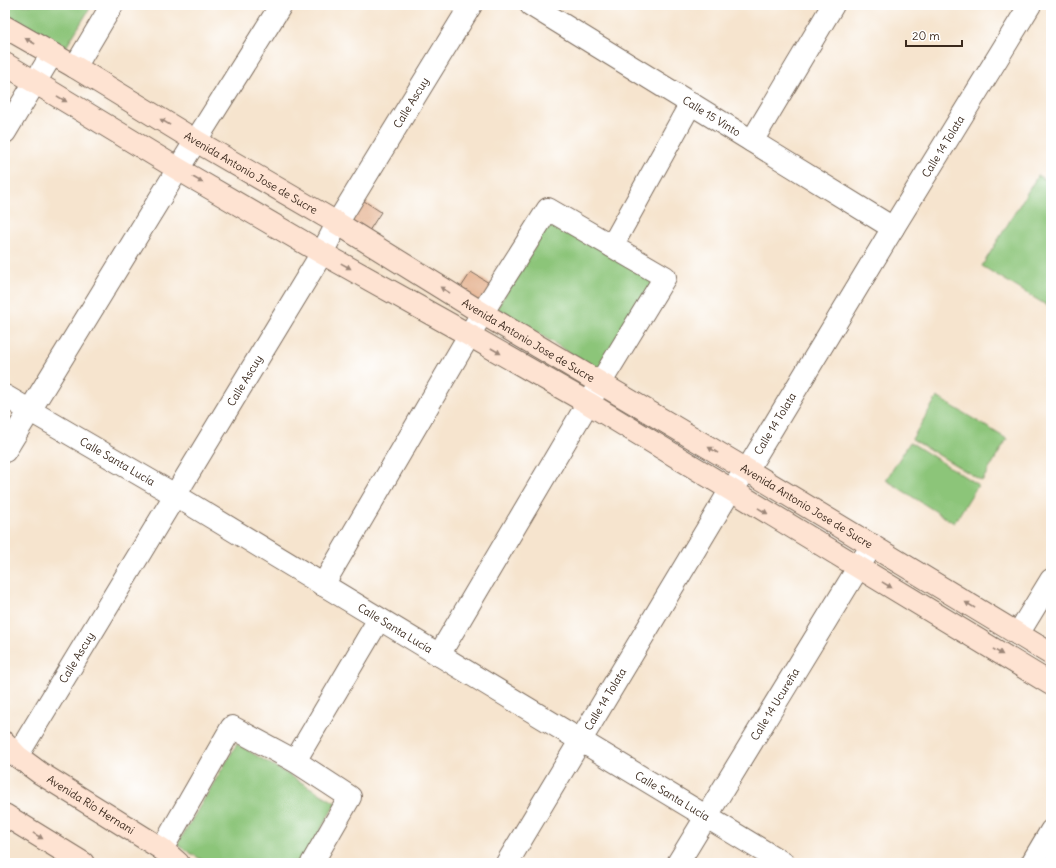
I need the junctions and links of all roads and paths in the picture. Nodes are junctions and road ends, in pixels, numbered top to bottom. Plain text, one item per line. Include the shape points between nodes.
1 (112, 5) edge
2 (281, 5) edge
3 (471, 5) edge
4 (531, 5) edge
5 (833, 5) edge
6 (1030, 5) edge
7 (5, 27) edge
8 (52, 54) junction
9 (5, 64) edge
10 (75, 67) junction
11 (34, 82) junction
12 (691, 104) junction
13 (5, 132) edge
14 (196, 141) junction
15 (752, 141) junction
16 (178, 168) junction
17 (337, 223) junction
18 (893, 228) junction
19 (612, 246) junction
20 (322, 253) junction
21 (482, 313) junction
22 (469, 335) junction
23 (601, 383) junction
24 (5, 396) edge
25 (588, 404) junction
26 (30, 411) junction
27 (5, 451) edge
28 (747, 470) junction
29 (730, 491) junction
30 (175, 495) junction
31 (872, 545) junction
32 (858, 568) junction
33 (1051, 580) edge
34 (323, 585) junction
35 (379, 619) junction
36 (1018, 634) junction
37 (1051, 654) edge
38 (439, 655) junction
39 (1051, 684) edge
40 (580, 740) junction
41 (11, 749) edge
42 (295, 761) junction
43 (5, 815) edge
44 (706, 817) junction
45 (1051, 831) edge
46 (170, 856) edge
47 (83, 863) edge
48 (312, 863) edge
49 (507, 863) edge
50 (678, 863) edge
51 (783, 863) edge
52 (1032, 863) edge

1 - 10 street
2 - 14 street
3 - 17 street, Calle Ascuy
4 - 12 street, Calle 15 Vinto
5 - 15 street
6 - 18 street, Calle 14 Tolata
8 -> 7 main road, Avenida Antonio Jose de Sucre
8 - 10 main road, Avenida Antonio Jose de Sucre
8 - 11 street
9 - 11 main road
14 -> 10 main road, Avenida Antonio Jose de Sucre
11 - 13 street
11 -> 16 main road
12 - 15 street, Calle 15 Vinto
12 - 19 street
14 - 16 street
14 - 17 main road, Avenida Antonio Jose de Sucre
15 - 18 street, Calle 15 Vinto
16 -> 20 main road
16 - 26 street
17 - 20 street, Calle Ascuy
21 -> 17 main road, Avenida Antonio Jose de Sucre
18 - 28 street, Calle 14 Tolata
19 - 21 street via 548,209
19 - 23 street via 665,277
20 -> 22 main road
20 - 30 street, Calle Ascuy
21 - 22 street
21 - 23 main road, Avenida Antonio Jose de Sucre
22 -> 25 main road
22 - 34 street
23 - 25 street
28 -> 23 main road, Avenida Antonio Jose de Sucre
24 - 26 street, Calle Santa Lucía
25 - 29 main road
25 - 38 street
26 - 27 street
26 - 30 street, Calle Santa Lucía
28 - 29 street, Calle 14 Tolata
28 - 31 main road, Avenida Antonio Jose de Sucre
29 -> 32 main road
29 - 40 street, Calle 14 Tolata
30 - 34 street, Calle Santa Lucía
30 - 41 street, Calle Ascuy
31 - 32 street, Calle 14 Ucureña
36 -> 31 main road, Avenida Antonio Jose de Sucre
32 -> 39 main road
32 - 44 street, Calle 14 Ucureña
33 - 36 street
34 - 35 street, Calle Santa Lucía
35 - 38 street, Calle Santa Lucía
35 - 42 street
36 - 37 main road, Avenida Antonio Jose de Sucre
38 - 40 street, Calle Santa Lucía
40 - 44 street, Calle Santa Lucía
40 - 49 street, Calle 14 Tolata
41 - 46 main road, Avenida Río Hernani via 40,773
42 - 46 street via 232,727
42 - 48 street via 350,797
43 -> 47 main road
44 - 50 street, Calle 14 Ucureña
44 - 51 street, Calle Santa Lucía
45 - 52 street

